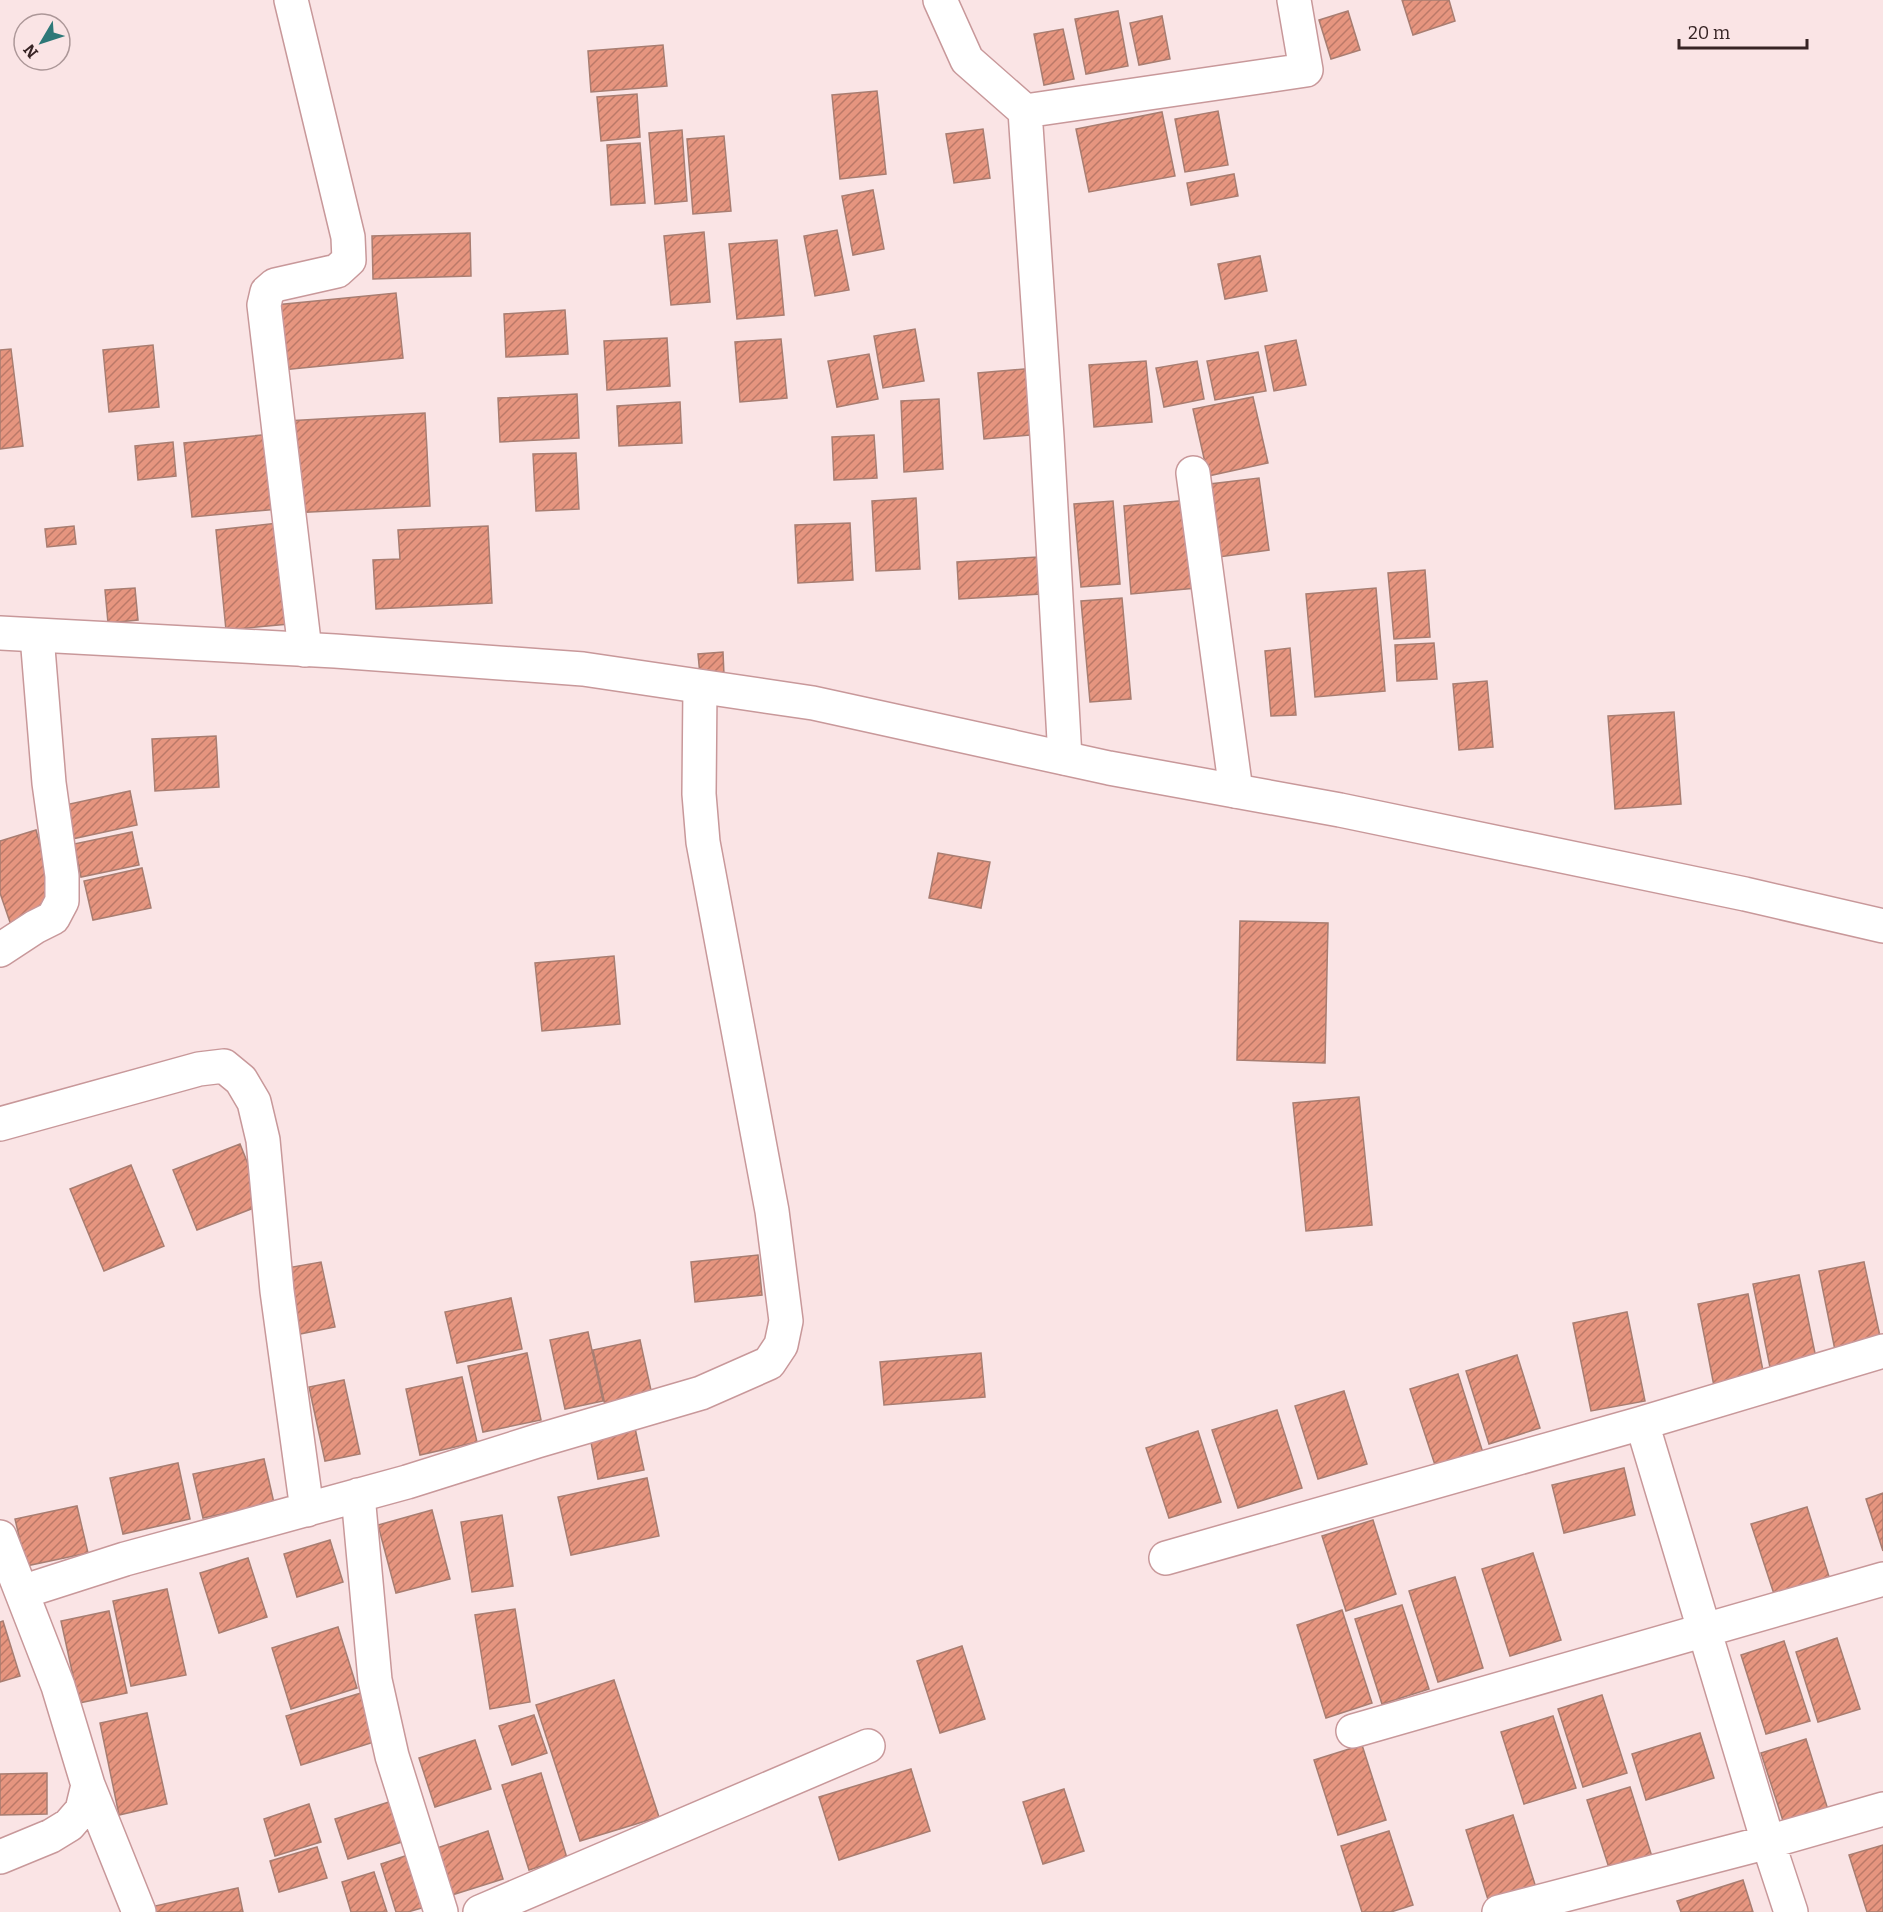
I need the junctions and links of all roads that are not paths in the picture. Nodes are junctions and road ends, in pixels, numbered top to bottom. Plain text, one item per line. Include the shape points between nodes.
1 (291, 0) edge
2 (940, 0) edge
3 (1294, 0) edge
4 (1024, 111) junction
5 (1192, 473) dead end
6 (0, 633) edge
7 (37, 636) junction
8 (306, 650) junction
9 (700, 687) junction
10 (1065, 758) junction
11 (1236, 791) junction
12 (1883, 926) edge
13 (0, 950) edge
14 (0, 1124) edge
15 (1883, 1351) edge
16 (1642, 1423) junction
17 (358, 1495) junction
18 (307, 1510) junction
19 (0, 1537) edge
20 (1166, 1558) dead end
21 (1883, 1579) edge
22 (22, 1592) junction
23 (1704, 1630) junction
24 (1353, 1731) dead end
25 (868, 1746) dead end
26 (88, 1785) junction
27 (1883, 1809) edge
28 (1768, 1842) junction
29 (0, 1857) edge
30 (139, 1912) edge
31 (441, 1912) edge
32 (480, 1912) edge
33 (1499, 1912) edge
34 (1791, 1912) edge

1 - 8 street via 348,237 349,260 337,272 275,285 267,292 264,305
2 - 4 street via 967,60
3 - 4 street via 1306,70
4 - 10 street
5 - 11 street
6 - 7 street
7 - 8 street
7 - 13 street via 62,901 53,918
8 - 9 street via 583,669
9 - 10 street via 813,703
9 - 17 street via 699,794 703,842 772,1211 786,1321 781,1345 769,1363 702,1393
10 - 11 street
11 - 12 street via 1745,894
14 - 18 street via 199,1069 224,1066 241,1080 254,1102 264,1140 277,1291
15 - 16 street
16 - 20 street
16 - 23 street
17 - 18 street
17 - 31 street via 375,1680 392,1756
18 - 22 street via 125,1559
19 - 22 street
21 - 23 street
22 - 26 street via 58,1686
23 - 24 street
23 - 28 street
25 - 32 street
26 - 29 street via 82,1810 69,1825
26 - 30 street
27 - 28 street
28 - 33 street
28 - 34 street

